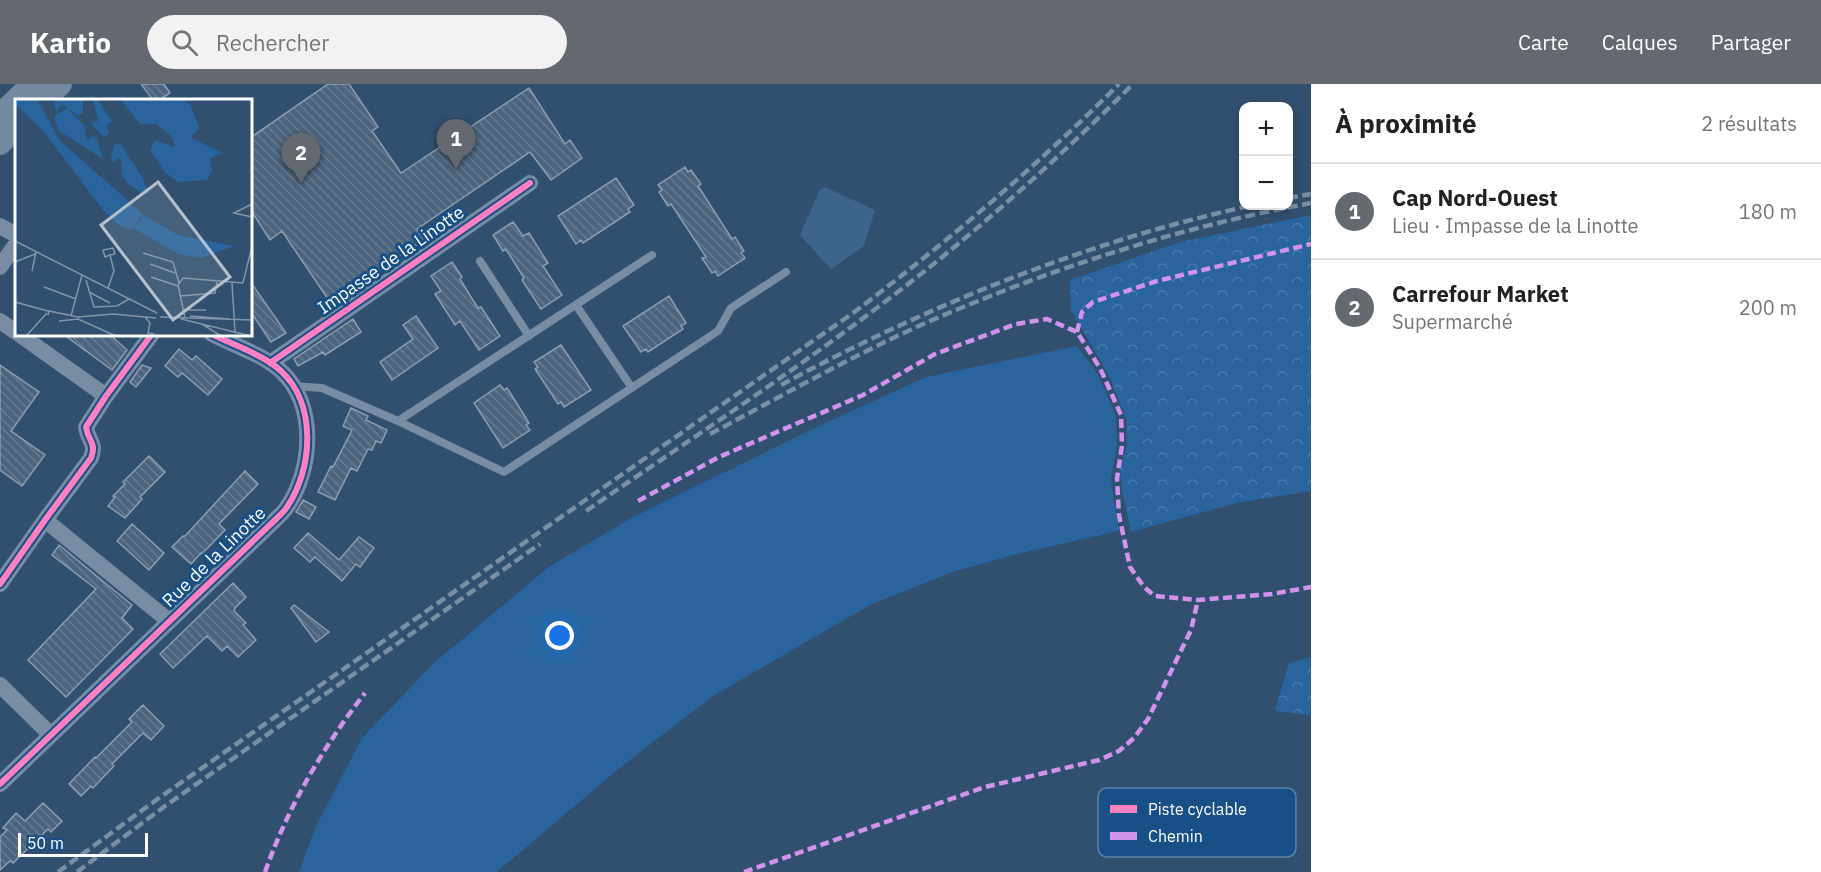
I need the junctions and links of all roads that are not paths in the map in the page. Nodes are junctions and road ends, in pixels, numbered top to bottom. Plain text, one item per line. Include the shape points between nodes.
1 (33, 84) edge
2 (60, 84) edge
3 (18, 99) edge
4 (44, 99) edge
5 (15, 101) edge
6 (0, 116) edge
7 (15, 127) edge
8 (0, 142) edge
9 (530, 183) dead end
10 (0, 226) edge
11 (15, 234) edge
12 (15, 245) edge
13 (652, 255) dead end
14 (480, 261) dead end
15 (0, 267) edge
16 (786, 272) dead end
17 (576, 305) junction
18 (0, 321) edge
19 (15, 331) edge
20 (22, 336) edge
21 (151, 336) edge
22 (216, 336) edge
23 (529, 336) junction
24 (270, 363) junction
25 (293, 386) junction
26 (632, 388) junction
27 (106, 396) junction
28 (398, 421) junction
29 (45, 520) junction
30 (0, 584) edge
31 (169, 621) junction
32 (0, 685) edge
33 (51, 735) junction
34 (0, 784) edge

1 - 3 main road
2 - 4 main road
5 - 6 main road
7 - 8 main road
9 - 24 street, Impasse de la Linotte
10 - 11 street
12 - 15 street
13 - 17 lane
14 - 23 lane
16 - 26 lane via 730,308 718,331
17 - 23 lane
17 - 26 lane
18 - 19 street
20 - 27 street
21 - 27 street
22 - 24 street, Rue de la Linotte
23 - 28 lane
24 - 25 street, Rue de la Linotte
25 - 28 lane via 321,388
25 - 31 street, Rue de la Linotte via 308,434 303,471 287,508
26 - 28 lane via 504,472
27 - 29 street via 86,427 93,444 92,458
29 - 30 street
29 - 31 street
31 - 33 street, Rue de la Linotte
32 - 33 street
33 - 34 street, Rue de la Linotte

